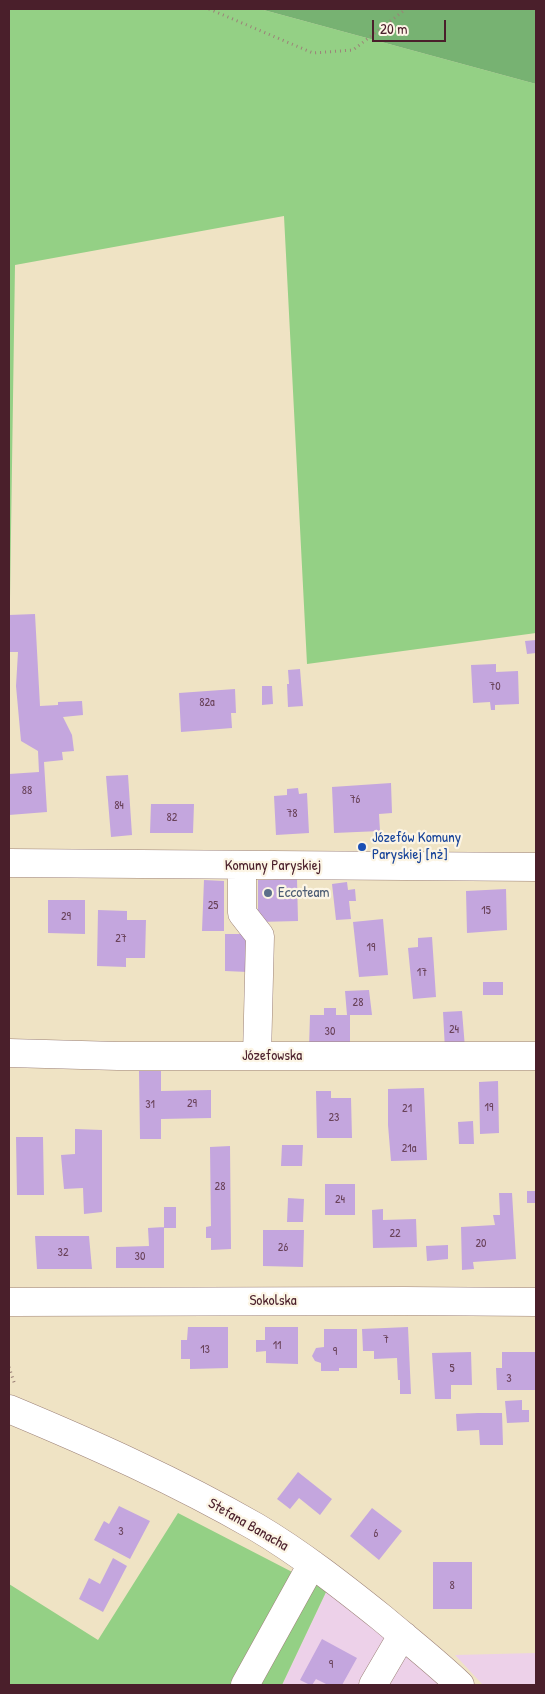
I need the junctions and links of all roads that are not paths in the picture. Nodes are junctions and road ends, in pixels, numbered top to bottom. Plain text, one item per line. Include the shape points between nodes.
1 (9, 863) edge
2 (242, 866) junction
3 (536, 867) edge
4 (9, 1053) edge
5 (257, 1056) junction
6 (536, 1056) edge
7 (9, 1302) edge
8 (536, 1302) edge
9 (9, 1409) edge
10 (312, 1564) junction
11 (404, 1636) junction
12 (245, 1685) edge
13 (373, 1685) edge
14 (460, 1685) edge

1 - 2 street, Komuny Paryskiej
2 - 3 street, Komuny Paryskiej
2 - 5 street via 242,914 260,936
4 - 5 street, Józefowska
5 - 6 street, Józefowska
7 - 8 street, Sokolska
9 - 10 street, Stefana Banacha via 190,1492 256,1527
10 - 11 street, Stefana Banacha
10 - 12 street
11 - 13 street
11 - 14 street, Stefana Banacha

